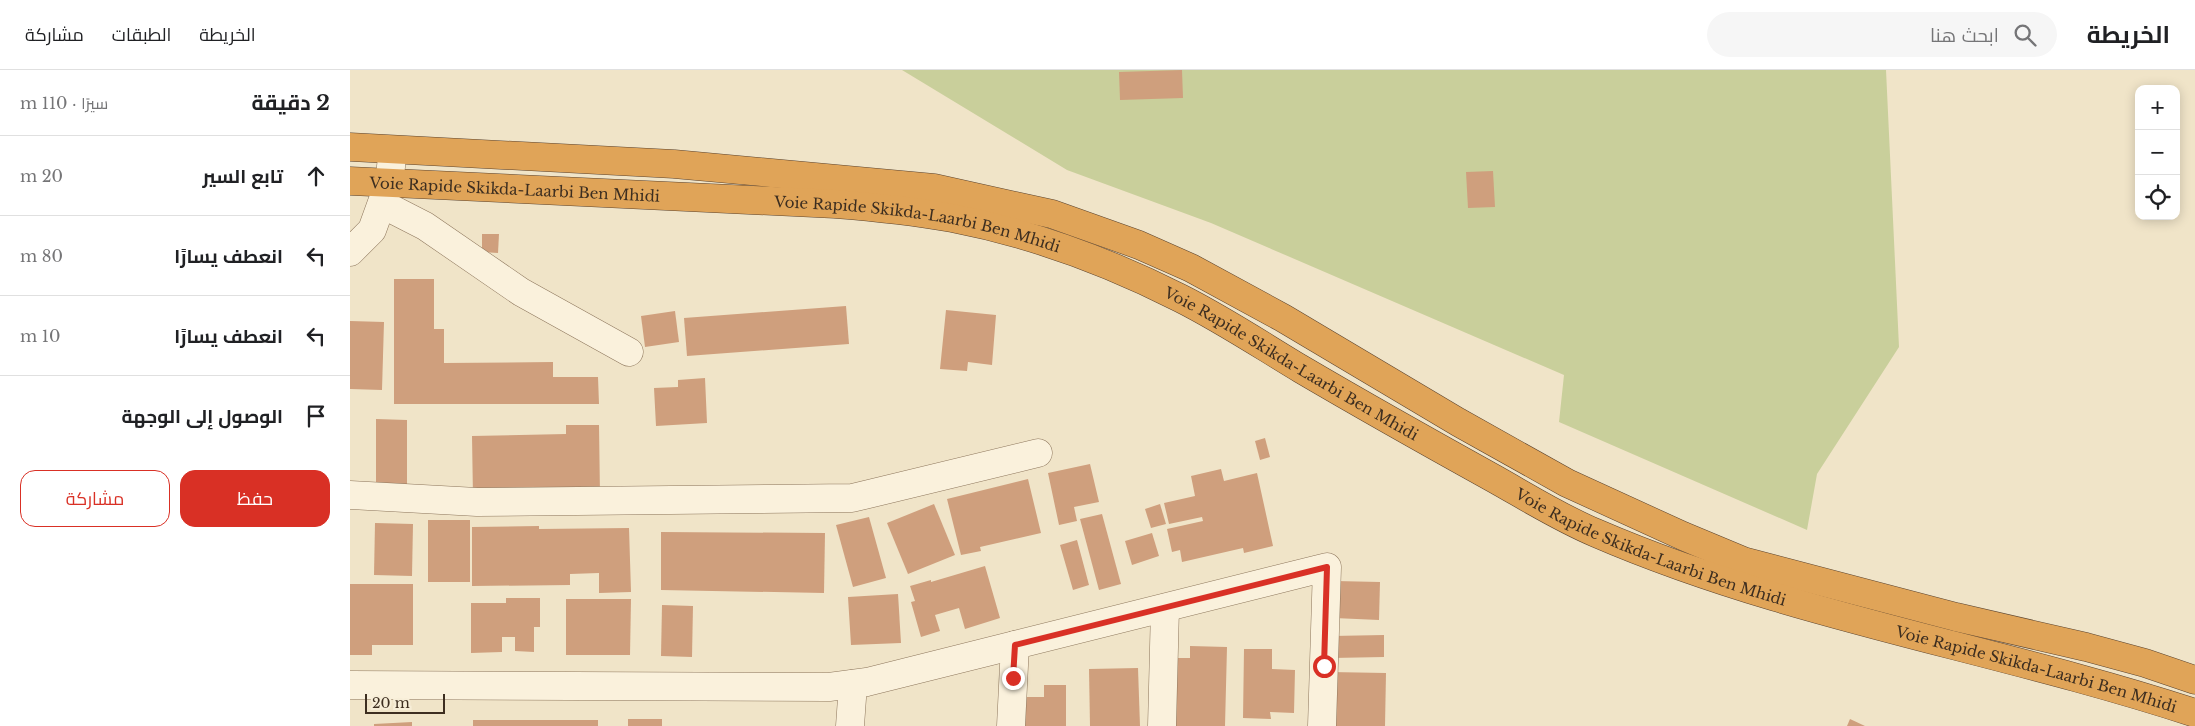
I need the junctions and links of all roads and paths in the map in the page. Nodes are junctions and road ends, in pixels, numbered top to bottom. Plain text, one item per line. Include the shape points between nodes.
1 (350, 147) edge
2 (393, 150) junction
3 (350, 181) edge
4 (385, 193) junction
5 (350, 252) edge
6 (629, 352) dead end
7 (1038, 453) dead end
8 (350, 496) edge
9 (1165, 608) junction
10 (1015, 645) junction
11 (2195, 680) edge
12 (852, 684) junction
13 (350, 685) edge
14 (2195, 713) edge
15 (850, 726) edge
16 (1011, 726) edge
17 (1162, 726) edge
18 (1322, 726) edge

1 - 2 highway, Voie Rapide Skikda-Laarbi Ben Mhidi
2 - 4 street
2 - 11 highway, Voie Rapide Skikda-Laarbi Ben Mhidi via 674,164 934,188 1052,214 1139,245 1191,268 1284,318 1567,483 1734,557 1956,617 2086,646
3 - 4 highway, Voie Rapide Skikda-Laarbi Ben Mhidi
4 - 5 street via 372,230
4 - 6 street via 424,226 521,292
4 - 14 highway, Voie Rapide Skikda-Laarbi Ben Mhidi via 835,204 954,218 1015,234 1077,254 1182,299 1382,417 1536,504 1593,532 1682,568 1789,601 2073,676
7 - 8 street via 852,498 477,502
9 - 10 street
9 - 17 street
9 - 18 street via 1327,567
10 - 12 street
10 - 16 street
12 - 13 street via 829,687
12 - 15 street

